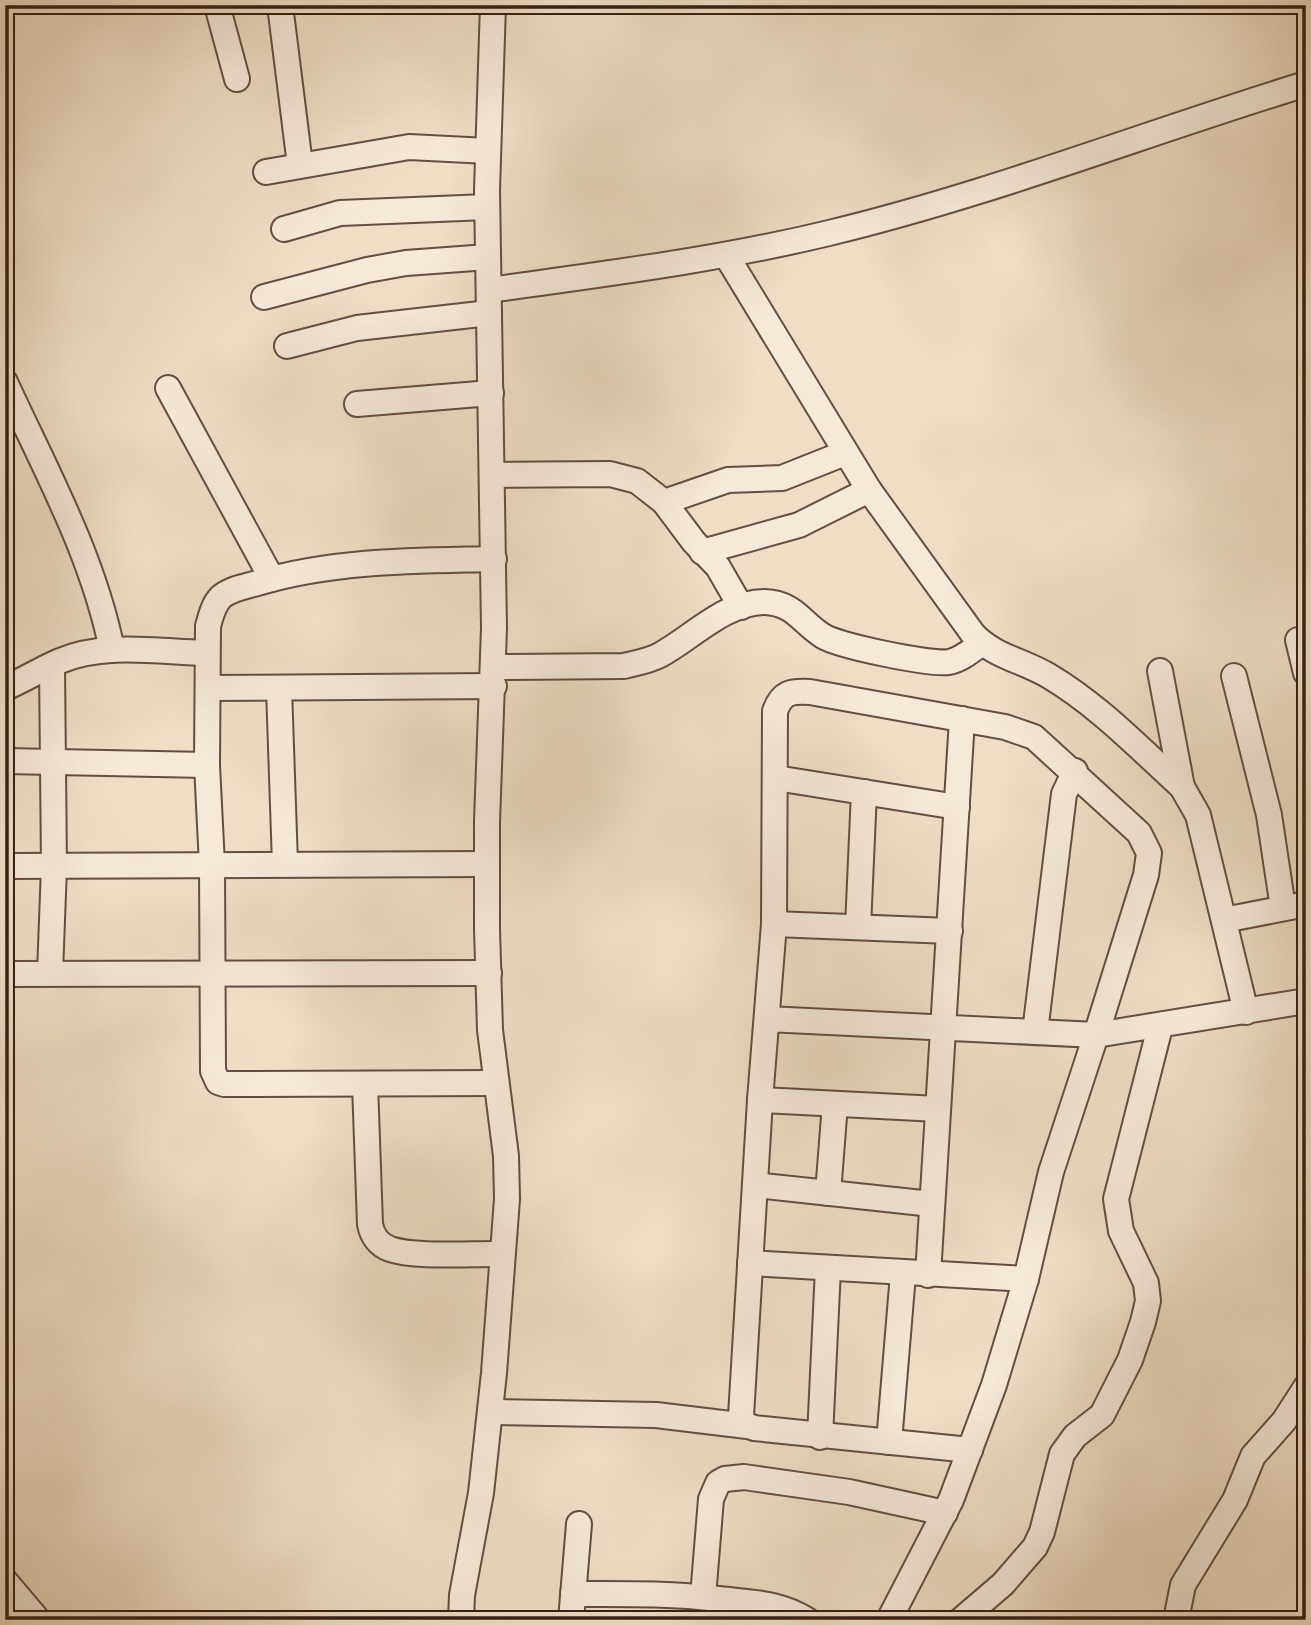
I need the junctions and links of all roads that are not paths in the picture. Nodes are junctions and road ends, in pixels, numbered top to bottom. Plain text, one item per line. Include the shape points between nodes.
1 (216, 5) edge
2 (280, 5) edge
3 (493, 5) edge
4 (237, 79) dead end
5 (1306, 84) edge
6 (488, 151) junction
7 (300, 165) junction
8 (266, 172) dead end
9 (487, 207) junction
10 (284, 229) dead end
11 (726, 255) junction
12 (488, 257) junction
13 (264, 297) dead end
14 (489, 302) junction
15 (288, 346) dead end
16 (5, 382) edge
17 (168, 388) dead end
18 (491, 393) junction
19 (357, 404) dead end
20 (845, 453) junction
21 (493, 475) junction
22 (869, 490) junction
23 (664, 502) junction
24 (702, 552) junction
25 (494, 559) junction
26 (272, 579) junction
27 (741, 607) junction
28 (1298, 640) dead end
29 (982, 643) junction
30 (112, 650) junction
31 (206, 653) junction
32 (52, 666) junction
33 (1160, 671) dead end
34 (1306, 673) edge
35 (1234, 676) dead end
36 (494, 677) junction
37 (5, 688) edge
38 (208, 688) junction
39 (279, 688) junction
40 (962, 719) junction
41 (5, 761) edge
42 (52, 761) junction
43 (206, 765) junction
44 (1075, 771) junction
45 (776, 778) junction
46 (1182, 787) junction
47 (863, 792) junction
48 (957, 807) junction
49 (285, 864) junction
50 (486, 864) junction
51 (212, 865) junction
52 (5, 866) edge
53 (54, 867) junction
54 (1294, 906) edge
55 (1224, 920) junction
56 (774, 924) junction
57 (858, 928) junction
58 (950, 931) junction
59 (489, 972) junction
60 (50, 973) junction
61 (5, 974) edge
62 (213, 974) junction
63 (1306, 1001) edge
64 (1246, 1012) junction
65 (768, 1019) junction
66 (1160, 1027) junction
67 (945, 1028) junction
68 (1035, 1032) junction
69 (1096, 1035) junction
70 (496, 1083) junction
71 (365, 1084) junction
72 (760, 1100) junction
73 (835, 1104) junction
74 (938, 1109) junction
75 (755, 1185) junction
76 (828, 1193) junction
77 (932, 1204) junction
78 (502, 1254) junction
79 (750, 1264) junction
80 (828, 1268) junction
81 (903, 1274) junction
82 (928, 1275) junction
83 (1026, 1279) junction
84 (1306, 1387) edge
85 (490, 1412) junction
86 (1298, 1419) edge
87 (747, 1426) junction
88 (820, 1437) junction
89 (889, 1442) junction
90 (970, 1450) junction
91 (945, 1513) junction
92 (579, 1524) dead end
93 (5, 1581) edge
94 (573, 1594) junction
95 (703, 1597) junction
96 (38, 1620) edge
97 (461, 1620) edge
98 (571, 1620) edge
99 (807, 1620) edge
100 (889, 1620) edge
101 (961, 1620) edge
102 (1176, 1620) edge

1 - 4 street
2 - 7 street
3 - 6 street
5 - 11 street via 990,190
6 - 7 street via 410,147
6 - 9 street
7 - 8 street
9 - 10 street via 340,213
9 - 12 street
11 - 14 street
11 - 20 street
12 - 13 street via 406,263
12 - 14 street
14 - 15 street
14 - 18 street
16 - 30 street via 89,566
17 - 26 street
18 - 19 street
18 - 21 street
20 - 22 street
20 - 23 street via 782,478 728,480
21 - 23 street via 625,476
21 - 25 street
22 - 24 street via 799,525
22 - 29 street
23 - 24 street
24 - 27 street via 726,578
25 - 26 street via 347,563
25 - 36 street
26 - 31 street via 221,597 210,618
27 - 29 street via 781,604 827,639 937,662 951,662
27 - 36 street via 642,662
28 - 34 street
29 - 46 street via 1048,675 1091,705
30 - 31 street
30 - 32 street via 83,654
31 - 38 street
32 - 37 street
32 - 42 street
33 - 46 street
35 - 54 street
36 - 39 street
36 - 50 street
38 - 39 street
38 - 43 street
39 - 49 street
40 - 44 street via 1034,737
40 - 45 street via 791,691 779,698 775,710
40 - 48 street
41 - 42 street
42 - 43 street
42 - 53 street
43 - 51 street
44 - 68 street via 1064,794
44 - 69 street via 1123,816 1146,842 1149,853
45 - 47 street
45 - 56 street
46 - 55 street via 1198,816
47 - 48 street
47 - 57 street
48 - 58 street
49 - 50 street
49 - 51 street
50 - 59 street
51 - 53 street
51 - 62 street
52 - 53 street
53 - 60 street
54 - 55 street
55 - 64 street
56 - 57 street
56 - 65 street
57 - 58 street
58 - 67 street
59 - 62 street
59 - 70 street
60 - 61 street
60 - 62 street
62 - 71 street via 218,1082
63 - 64 street
64 - 66 street
65 - 67 street
65 - 72 street
66 - 69 street
66 - 101 street via 1116,1199 1121,1231 1146,1283 1143,1322 1102,1415 1075,1436 1062,1454 1035,1547 1003,1584
67 - 68 street
67 - 74 street
68 - 69 street
69 - 83 street via 1051,1171
70 - 71 street
70 - 78 street via 506,1156
71 - 78 street via 370,1224 376,1239 401,1251
72 - 73 street
72 - 75 street
73 - 74 street
73 - 76 street
74 - 77 street
75 - 76 street
75 - 79 street
76 - 77 street
77 - 82 street
78 - 85 street
79 - 80 street
79 - 87 street via 741,1416
80 - 81 street
80 - 88 street
81 - 82 street
81 - 89 street
82 - 83 street
83 - 90 street
84 - 86 street
85 - 87 street via 656,1415
85 - 97 street
86 - 102 street via 1253,1456 1235,1500 1183,1585
87 - 88 street
88 - 89 street
89 - 90 street
90 - 91 street
91 - 95 street via 849,1492 744,1477 725,1479 711,1499
91 - 100 street
92 - 94 street
93 - 96 street
94 - 95 street
94 - 98 street
95 - 99 street via 768,1603

